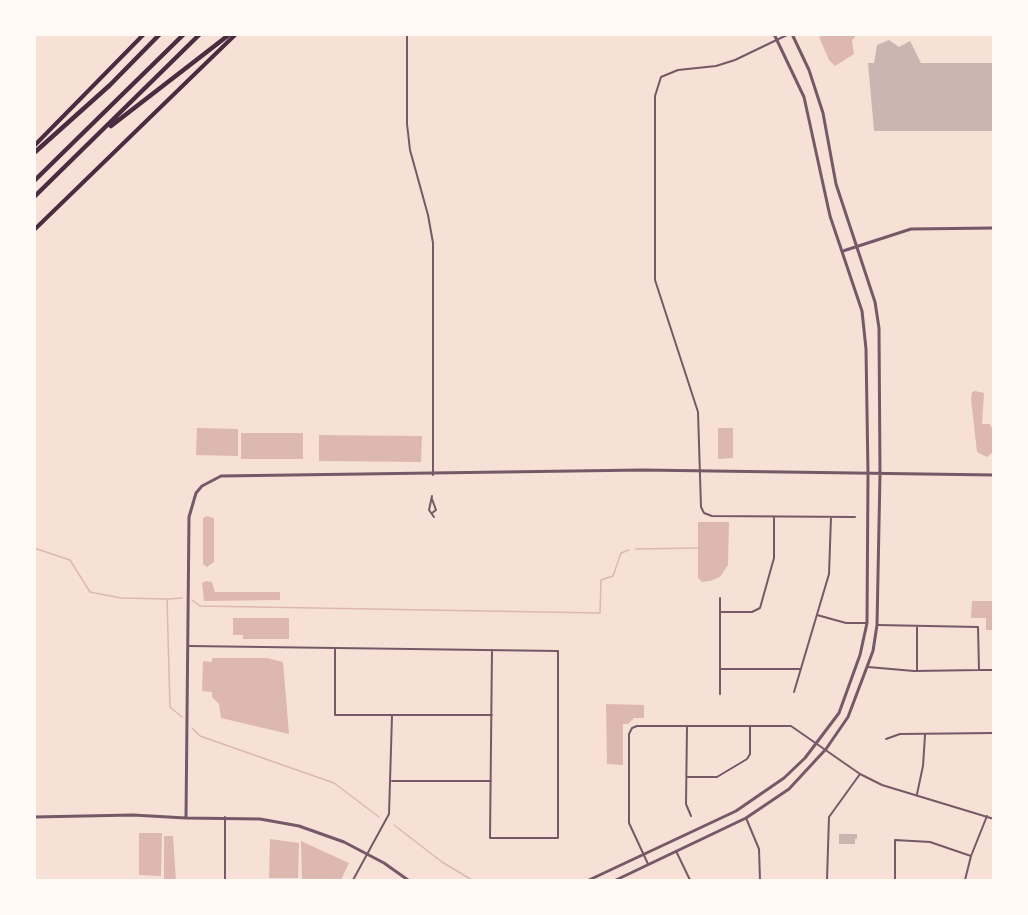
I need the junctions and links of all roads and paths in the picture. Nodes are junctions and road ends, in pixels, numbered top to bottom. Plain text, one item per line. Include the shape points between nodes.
1 (144, 34) edge
2 (160, 34) edge
3 (184, 34) edge
4 (200, 34) edge
5 (230, 34) edge
6 (236, 34) edge
7 (407, 34) edge
8 (774, 34) edge
9 (791, 34) edge
10 (777, 40) junction
11 (101, 132) junction
12 (34, 146) edge
13 (34, 153) edge
14 (34, 181) edge
15 (35, 196) edge
16 (993, 228) edge
17 (34, 230) edge
18 (857, 246) junction
19 (843, 251) junction
20 (702, 471) junction
21 (868, 474) junction
22 (880, 474) junction
23 (433, 475) junction
24 (993, 475) edge
25 (433, 515) joint
26 (774, 517) junction
27 (831, 517) junction
28 (855, 517) dead end
29 (720, 598) dead end
30 (720, 612) junction
31 (817, 615) junction
32 (867, 623) junction
33 (877, 625) junction
34 (917, 626) junction
35 (187, 646) junction
36 (335, 648) junction
37 (492, 650) junction
38 (868, 667) junction
39 (721, 669) junction
40 (801, 669) junction
41 (979, 670) junction
42 (993, 670) edge
43 (917, 671) junction
44 (794, 692) dead end
45 (720, 694) dead end
46 (392, 715) junction
47 (492, 715) junction
48 (750, 726) junction
49 (687, 727) junction
50 (993, 733) edge
51 (925, 734) junction
52 (886, 739) dead end
53 (818, 743) junction
54 (826, 749) junction
55 (860, 774) junction
56 (688, 777) junction
57 (390, 781) junction
58 (491, 781) junction
59 (917, 794) junction
60 (691, 816) dead end
61 (987, 816) junction
62 (34, 817) edge
63 (225, 817) junction
64 (186, 818) junction
65 (746, 818) junction
66 (993, 819) edge
67 (676, 851) junction
68 (368, 854) junction
69 (642, 854) junction
70 (971, 856) junction
71 (648, 864) junction
72 (225, 880) edge
73 (353, 880) edge
74 (408, 880) edge
75 (589, 880) edge
76 (616, 880) edge
77 (690, 880) edge
78 (760, 880) edge
79 (827, 880) edge
80 (895, 880) edge
81 (966, 880) edge

1 - 12 main road
2 - 13 highway
3 - 14 highway
4 - 11 highway
5 - 11 highway
6 - 17 main road
7 - 23 street via 410,150 433,243
8 - 10 street
9 - 10 street
9 - 18 street via 817,92 836,184
10 - 19 street via 804,97 826,201
10 - 20 street via 716,66 678,70 661,77 655,96 655,280 698,412
11 - 15 highway
16 - 18 street via 911,229
18 - 19 street
18 - 22 street via 879,328
19 - 21 street via 858,294 865,331
20 - 21 street
20 - 23 street
20 - 26 street via 704,513
21 - 22 street
21 - 32 street
22 - 24 street
22 - 33 street
23 - 35 street via 235,474 202,486 191,503 189,517
25 - 25 street via 429,510 432,497 436,510
26 - 27 street
26 - 30 street via 774,558 760,608 752,612
27 - 28 street
27 - 31 street via 829,574
29 - 30 street
30 - 39 street
31 - 32 street via 846,623
31 - 40 street
32 - 33 street
32 - 53 street via 844,704
33 - 34 street
33 - 38 street
34 - 41 street via 978,627
34 - 43 street
35 - 36 street
35 - 64 street
36 - 37 street
36 - 46 street via 335,715
37 - 47 street
37 - 58 street via 558,651 558,838 490,838
38 - 43 street
38 - 54 street via 848,717
39 - 40 street
39 - 45 street
40 - 44 street
41 - 42 street
41 - 43 street
46 - 47 street
46 - 57 street
47 - 58 street
48 - 49 street
48 - 53 street via 791,726
48 - 56 street via 747,759 717,777
49 - 56 street
49 - 69 street via 632,728 629,734 629,823
50 - 51 street
51 - 52 street via 900,734
51 - 59 street
53 - 54 street
53 - 69 street via 784,778 753,801
54 - 55 street
54 - 65 street via 789,789
55 - 59 street via 882,785
55 - 79 street via 829,817
56 - 60 street via 686,804
57 - 58 street
57 - 68 street via 389,814
59 - 61 street
61 - 66 street
61 - 70 street
62 - 64 street
63 - 64 street
63 - 68 street via 299,826
63 - 72 street
65 - 67 street
65 - 78 street via 759,849
67 - 71 street
67 - 77 street
68 - 73 street
68 - 74 street
69 - 71 street
69 - 75 street
70 - 80 street via 930,842 896,840
70 - 81 street
71 - 76 street

